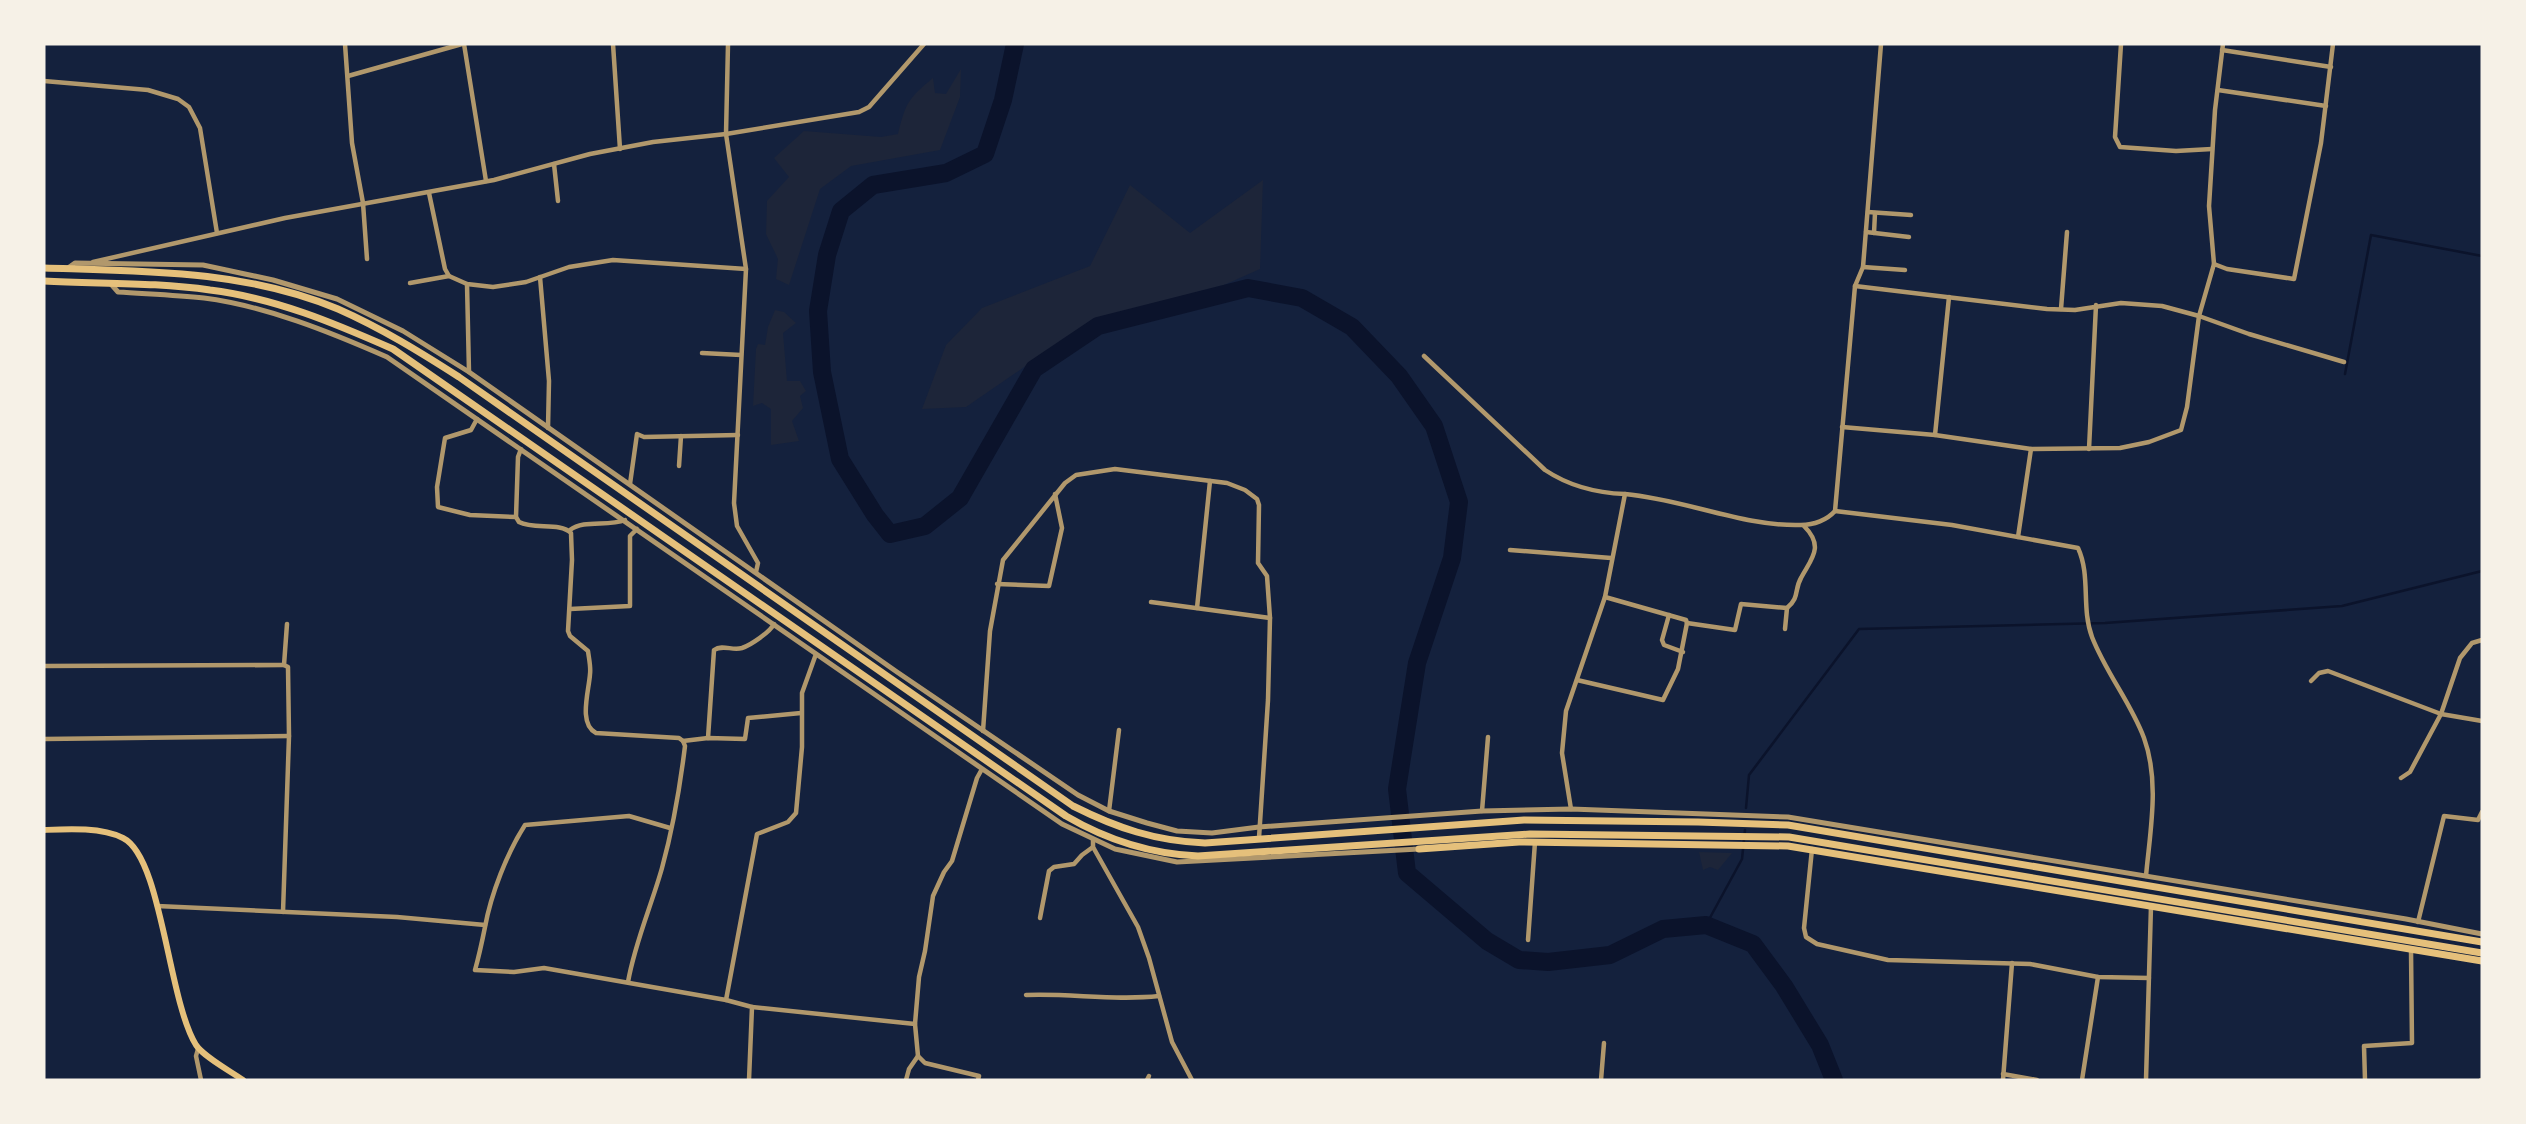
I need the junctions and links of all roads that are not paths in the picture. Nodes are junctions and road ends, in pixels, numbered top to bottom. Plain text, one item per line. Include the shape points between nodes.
1 (345, 44) edge
2 (463, 44) edge
3 (613, 44) edge
4 (728, 44) edge
5 (924, 44) edge
6 (1881, 44) edge
7 (2121, 44) edge
8 (2333, 44) edge
9 (2223, 47) edge
10 (2331, 67) junction
11 (348, 76) junction
12 (44, 81) edge
13 (2218, 90) junction
14 (2326, 106) junction
15 (726, 134) junction
16 (620, 149) junction
17 (2212, 149) junction
18 (554, 164) junction
19 (486, 181) junction
20 (429, 193) junction
21 (558, 201) dead end
22 (363, 203) junction
23 (1868, 212) junction
24 (1875, 212) junction
25 (1911, 215) dead end
26 (1866, 232) junction
27 (2067, 232) dead end
28 (217, 233) junction
29 (1874, 233) junction
30 (1909, 237) dead end
31 (367, 259) dead end
32 (89, 263) junction
33 (2214, 264) junction
34 (1863, 267) junction
35 (44, 268) edge
36 (67, 269) junction
37 (746, 269) junction
38 (1905, 270) dead end
39 (449, 276) junction
40 (540, 277) junction
41 (44, 281) edge
42 (410, 283) dead end
43 (111, 284) junction
44 (467, 284) junction
45 (1855, 286) junction
46 (1949, 297) junction
47 (2096, 305) junction
48 (2061, 309) junction
49 (2199, 316) junction
50 (702, 353) dead end
51 (741, 355) junction
52 (1424, 356) dead end
53 (2344, 362) dead end
54 (469, 372) junction
55 (478, 419) junction
56 (1842, 427) junction
57 (548, 428) junction
58 (738, 435) junction
59 (1935, 435) junction
60 (681, 436) junction
61 (521, 448) junction
62 (2031, 449) junction
63 (2089, 449) junction
64 (679, 466) dead end
65 (1210, 481) junction
66 (630, 484) junction
67 (1055, 494) junction
68 (1625, 494) junction
69 (1835, 511) junction
70 (516, 517) junction
71 (625, 520) junction
72 (1804, 526) junction
73 (637, 529) junction
74 (570, 530) junction
75 (2018, 537) junction
76 (1510, 550) dead end
77 (1611, 558) junction
78 (756, 572) junction
79 (997, 584) junction
80 (1605, 597) junction
81 (1151, 602) dead end
82 (1196, 608) junction
83 (1787, 608) junction
84 (570, 609) junction
85 (1669, 615) junction
86 (1270, 618) junction
87 (1688, 623) junction
88 (287, 624) dead end
89 (774, 624) junction
90 (1785, 629) dead end
91 (2482, 640) edge
92 (1683, 652) junction
93 (816, 653) junction
94 (284, 665) junction
95 (44, 666) edge
96 (1577, 680) junction
97 (2311, 681) dead end
98 (801, 713) junction
99 (2441, 714) junction
100 (2482, 721) edge
101 (1119, 730) dead end
102 (983, 731) junction
103 (289, 736) junction
104 (1488, 737) dead end
105 (708, 738) junction
106 (44, 739) edge
107 (684, 741) junction
108 (982, 769) junction
109 (2401, 778) dead end
110 (1571, 809) junction
111 (1109, 811) junction
112 (1482, 811) junction
113 (2482, 812) edge
114 (1698, 813) junction
115 (1628, 821) junction
116 (1698, 822) junction
117 (1259, 827) junction
118 (45, 828) edge
119 (670, 828) junction
120 (1628, 834) junction
121 (1709, 836) junction
122 (1259, 838) junction
123 (1739, 841) junction
124 (1535, 842) junction
125 (1093, 844) junction
126 (1419, 845) junction
127 (1709, 845) junction
128 (1812, 846) junction
129 (1335, 850) junction
130 (2146, 877) junction
131 (2121, 897) junction
132 (156, 906) junction
133 (2151, 906) junction
134 (283, 912) junction
135 (1040, 918) dead end
136 (2418, 922) junction
137 (485, 925) junction
138 (2482, 934) edge
139 (1528, 940) dead end
140 (2482, 942) edge
141 (2412, 950) junction
142 (2482, 953) edge
143 (2482, 961) edge
144 (2012, 963) junction
145 (2098, 977) junction
146 (2149, 978) junction
147 (628, 982) junction
148 (1026, 995) dead end
149 (1159, 996) junction
150 (726, 1000) junction
151 (752, 1007) junction
152 (915, 1024) junction
153 (1604, 1043) dead end
154 (198, 1048) junction
155 (918, 1056) junction
156 (2003, 1077) edge
157 (201, 1080) edge
158 (243, 1080) edge
159 (749, 1080) edge
160 (906, 1080) edge
161 (978, 1080) edge
162 (1192, 1080) edge
163 (1601, 1080) edge
164 (2037, 1080) edge
165 (2082, 1080) edge
166 (2146, 1080) edge
167 (2365, 1080) edge

1 - 11 street
2 - 11 street
2 - 19 street
3 - 16 street
4 - 15 street
5 - 15 street via 869,107
6 - 23 street
7 - 17 street via 2115,137 2120,146
8 - 10 street
9 - 10 street
9 - 13 street
10 - 14 street
11 - 22 street via 352,143
12 - 28 street via 148,90 189,107 200,128
13 - 14 street
13 - 17 street
14 - 33 street via 2294,279
15 - 16 street
15 - 37 street
16 - 18 street
17 - 33 street via 2209,206
18 - 19 street
18 - 21 street
19 - 20 street
20 - 22 street
20 - 39 street
22 - 28 street
22 - 31 street
23 - 24 street
23 - 26 street
24 - 25 street
24 - 29 street
26 - 29 street
26 - 34 street
27 - 48 street
28 - 32 street
29 - 30 street
32 - 36 street via 75,262
32 - 54 street via 203,265 274,280 337,299 404,331
33 - 49 street
34 - 38 street
34 - 45 street
35 - 36 highway
36 - 122 highway via 209,275 270,288 349,315 399,339 459,377 1073,806 1107,824 1175,841
37 - 40 street via 613,260
37 - 51 street
39 - 42 street
39 - 44 street
40 - 44 street via 493,287
40 - 57 street
41 - 43 highway
43 - 55 street via 118,292 206,298 326,330 387,357
43 - 129 highway via 209,289 265,301 329,321 393,349 1066,816 1105,837 1171,855
44 - 54 street
45 - 46 street
45 - 56 street
46 - 48 street
46 - 59 street
47 - 48 street
47 - 49 street via 2152,304
47 - 63 street
49 - 53 street
49 - 63 street via 2183,426 2177,433 2120,448
50 - 51 street
51 - 58 street
52 - 68 street via 1545,470 1606,493
54 - 57 street
55 - 61 street
55 - 70 street via 471,430 445,438 438,507 470,515
56 - 59 street
56 - 69 street
57 - 66 street
58 - 60 street
58 - 78 street via 737,526 758,563
59 - 62 street
60 - 64 street
60 - 66 street via 637,434
61 - 70 street
61 - 71 street
62 - 63 street
62 - 75 street
65 - 67 street via 1115,469 1076,475
65 - 82 street
65 - 86 street via 1245,490 1257,499 1258,563 1267,576
66 - 78 street
67 - 79 street via 1003,559
67 - 79 street via 1062,528 1049,586
68 - 72 street
68 - 77 street
69 - 72 street via 1827,519
69 - 75 street
70 - 74 street via 530,527
71 - 73 street
71 - 74 street
72 - 83 street via 1814,544 1814,560
73 - 84 street via 630,536 630,606
73 - 89 street
74 - 84 street
75 - 130 street via 2078,548 2084,560 2092,636 2144,738 2154,782
76 - 77 street
77 - 80 street
78 - 102 street
79 - 102 street
80 - 85 street
80 - 96 street
81 - 82 street
82 - 86 street
83 - 87 street via 1741,604 1735,631
83 - 90 street
84 - 107 street via 568,631 585,647 589,659 586,719 591,731
85 - 87 street
85 - 92 street via 1662,640
86 - 117 street
87 - 92 street
88 - 94 street
89 - 93 street
89 - 105 street via 743,648 714,650
91 - 99 street via 2472,643 2460,658
92 - 96 street via 1663,700
93 - 98 street via 804,684
93 - 108 street
94 - 95 street
94 - 103 street via 288,667
96 - 110 street via 1566,711 1562,753
97 - 99 street via 2328,671
98 - 105 street via 748,718 745,739
98 - 150 street via 803,747 796,813 788,822 757,834
99 - 100 street
99 - 109 street via 2410,772
101 - 111 street
102 - 111 street
103 - 106 street
103 - 134 street
104 - 112 street
105 - 107 street
107 - 119 street via 680,793
108 - 125 street
108 - 152 street via 952,861 933,896
110 - 112 street
110 - 114 street
111 - 117 street via 1177,831 1212,833
112 - 117 street
113 - 136 street via 2478,820 2444,816
114 - 116 highway
114 - 130 street via 1788,817
115 - 116 highway
115 - 120 highway
115 - 122 highway via 1535,820
116 - 140 highway via 1788,825
117 - 122 street
118 - 132 main road via 108,832 130,842 148,871
119 - 137 street via 629,816 525,825 512,846
119 - 147 street
120 - 121 highway
120 - 126 highway via 1530,834
121 - 123 highway
121 - 127 highway
123 - 127 highway
123 - 128 highway
124 - 126 highway
124 - 127 highway
124 - 139 street
125 - 129 street via 1177,862
125 - 135 street via 1074,864 1049,871
125 - 149 street via 1138,927
126 - 129 highway
128 - 131 highway
128 - 144 street via 1804,928 1806,937 1817,944 1888,960
130 - 136 street
131 - 133 highway
131 - 142 highway
132 - 134 street
132 - 154 main road via 185,1023
133 - 141 highway
133 - 146 street
134 - 137 street
136 - 138 street
137 - 147 street via 475,970 544,968
141 - 143 highway
141 - 167 street via 2412,1043 2364,1046
144 - 145 street
144 - 156 street
145 - 146 street
145 - 165 street
146 - 166 street
147 - 150 street
148 - 149 street
149 - 162 street via 1172,1042
150 - 151 street
151 - 152 street
151 - 159 street
152 - 155 street
153 - 163 street
154 - 157 street
154 - 158 main road
155 - 160 street
155 - 161 street via 925,1063 979,1076
156 - 164 street

